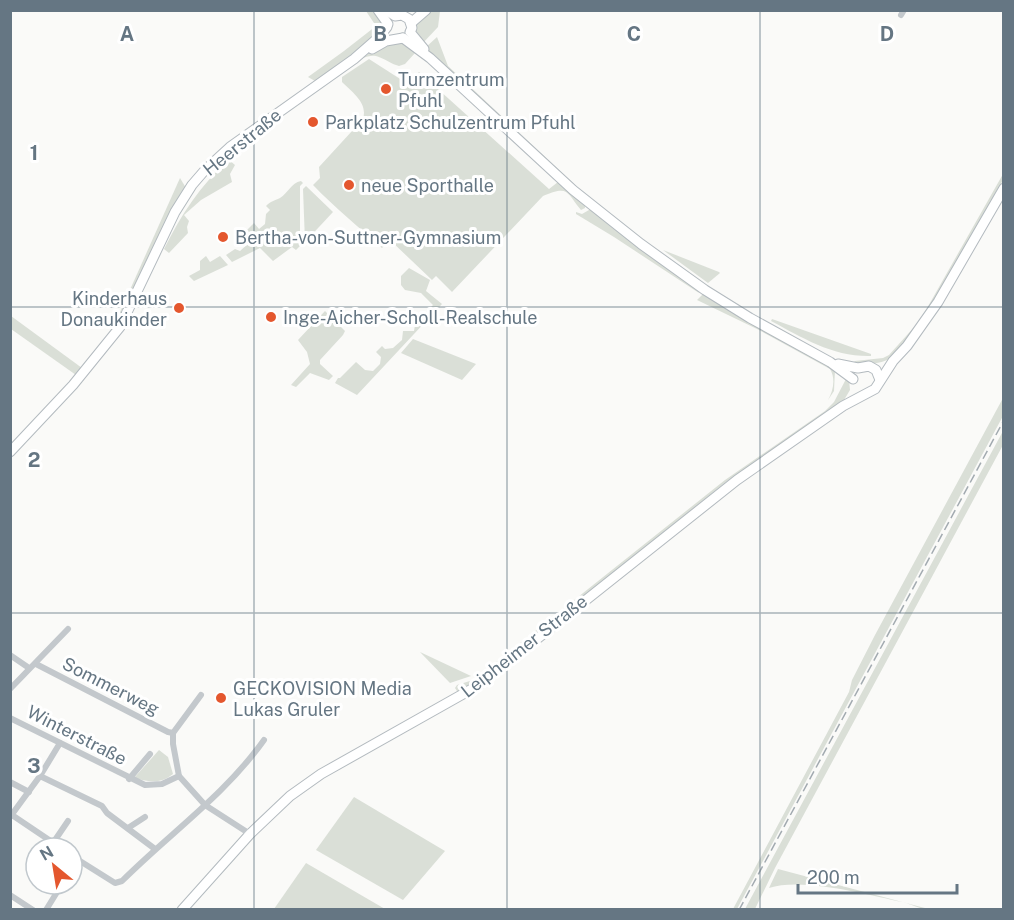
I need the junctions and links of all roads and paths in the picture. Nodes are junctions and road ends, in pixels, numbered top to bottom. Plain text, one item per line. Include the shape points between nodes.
1 (378, 10) edge
2 (386, 10) edge
3 (419, 10) edge
4 (426, 10) edge
5 (395, 16) junction
6 (388, 25) junction
7 (405, 30) junction
8 (354, 59) junction
9 (1004, 188) edge
10 (830, 362) junction
11 (893, 362) junction
12 (858, 368) junction
13 (873, 368) junction
14 (880, 380) junction
15 (854, 382) junction
16 (867, 392) junction
17 (843, 406) junction
18 (10, 452) edge
19 (68, 629) dead end
20 (10, 655) edge
21 (36, 664) junction
22 (29, 668) junction
23 (10, 689) edge
24 (201, 695) dead end
25 (10, 718) edge
26 (173, 733) junction
27 (264, 740) dead end
28 (60, 743) junction
29 (150, 754) dead end
30 (40, 776) junction
31 (179, 776) junction
32 (129, 779) junction
33 (10, 782) edge
34 (29, 792) junction
35 (205, 805) junction
36 (11, 816) edge
37 (146, 817) dead end
38 (68, 821) dead end
39 (128, 828) junction
40 (250, 834) junction
41 (42, 836) edge
42 (58, 836) edge
43 (155, 849) junction
44 (84, 864) edge
45 (10, 895) edge
46 (54, 896) edge
47 (33, 909) edge
48 (46, 909) edge
49 (182, 909) edge

1 - 6 street
2 - 5 street
3 - 7 street, Heerstraße
4 - 7 street, Heerstraße
5 - 6 street, Heerstraße
5 - 7 street
6 - 7 street via 390,34
6 - 8 street, Heerstraße
7 - 8 street, Heerstraße
7 - 10 street via 430,58 573,190 640,244 723,301
8 - 18 street, Heerstraße via 230,147 205,170 175,212 127,315 109,342
9 - 11 street via 938,302
10 - 12 street
10 - 15 street
11 - 13 street
11 - 14 street
12 - 13 street
12 - 15 street
13 - 14 street
14 - 16 street via 875,389
15 - 16 street via 860,391
15 - 17 street, Leipheimer Straße via 853,393
16 - 17 street, Leipheimer Straße
17 - 40 street, Leipheimer Straße via 729,485 479,685 321,774 290,796
19 - 21 street
20 - 22 street
21 - 22 street
21 - 26 street, Sommerweg
22 - 23 street
24 - 26 street
25 - 28 street, Winterstraße
26 - 31 street
27 - 35 street
28 - 30 street
28 - 32 street, Winterstraße
29 - 32 street, Winterstraße
30 - 34 street
30 - 39 street via 102,806
31 - 32 street, Winterstraße via 162,784 145,785
31 - 35 street
33 - 34 street
34 - 36 street
35 - 40 street
35 - 43 street
36 - 41 street
37 - 39 street
38 - 42 street
39 - 43 street
40 - 49 street, Leipheimer Straße
43 - 44 street via 122,881 115,883
45 - 47 street
46 - 48 street

